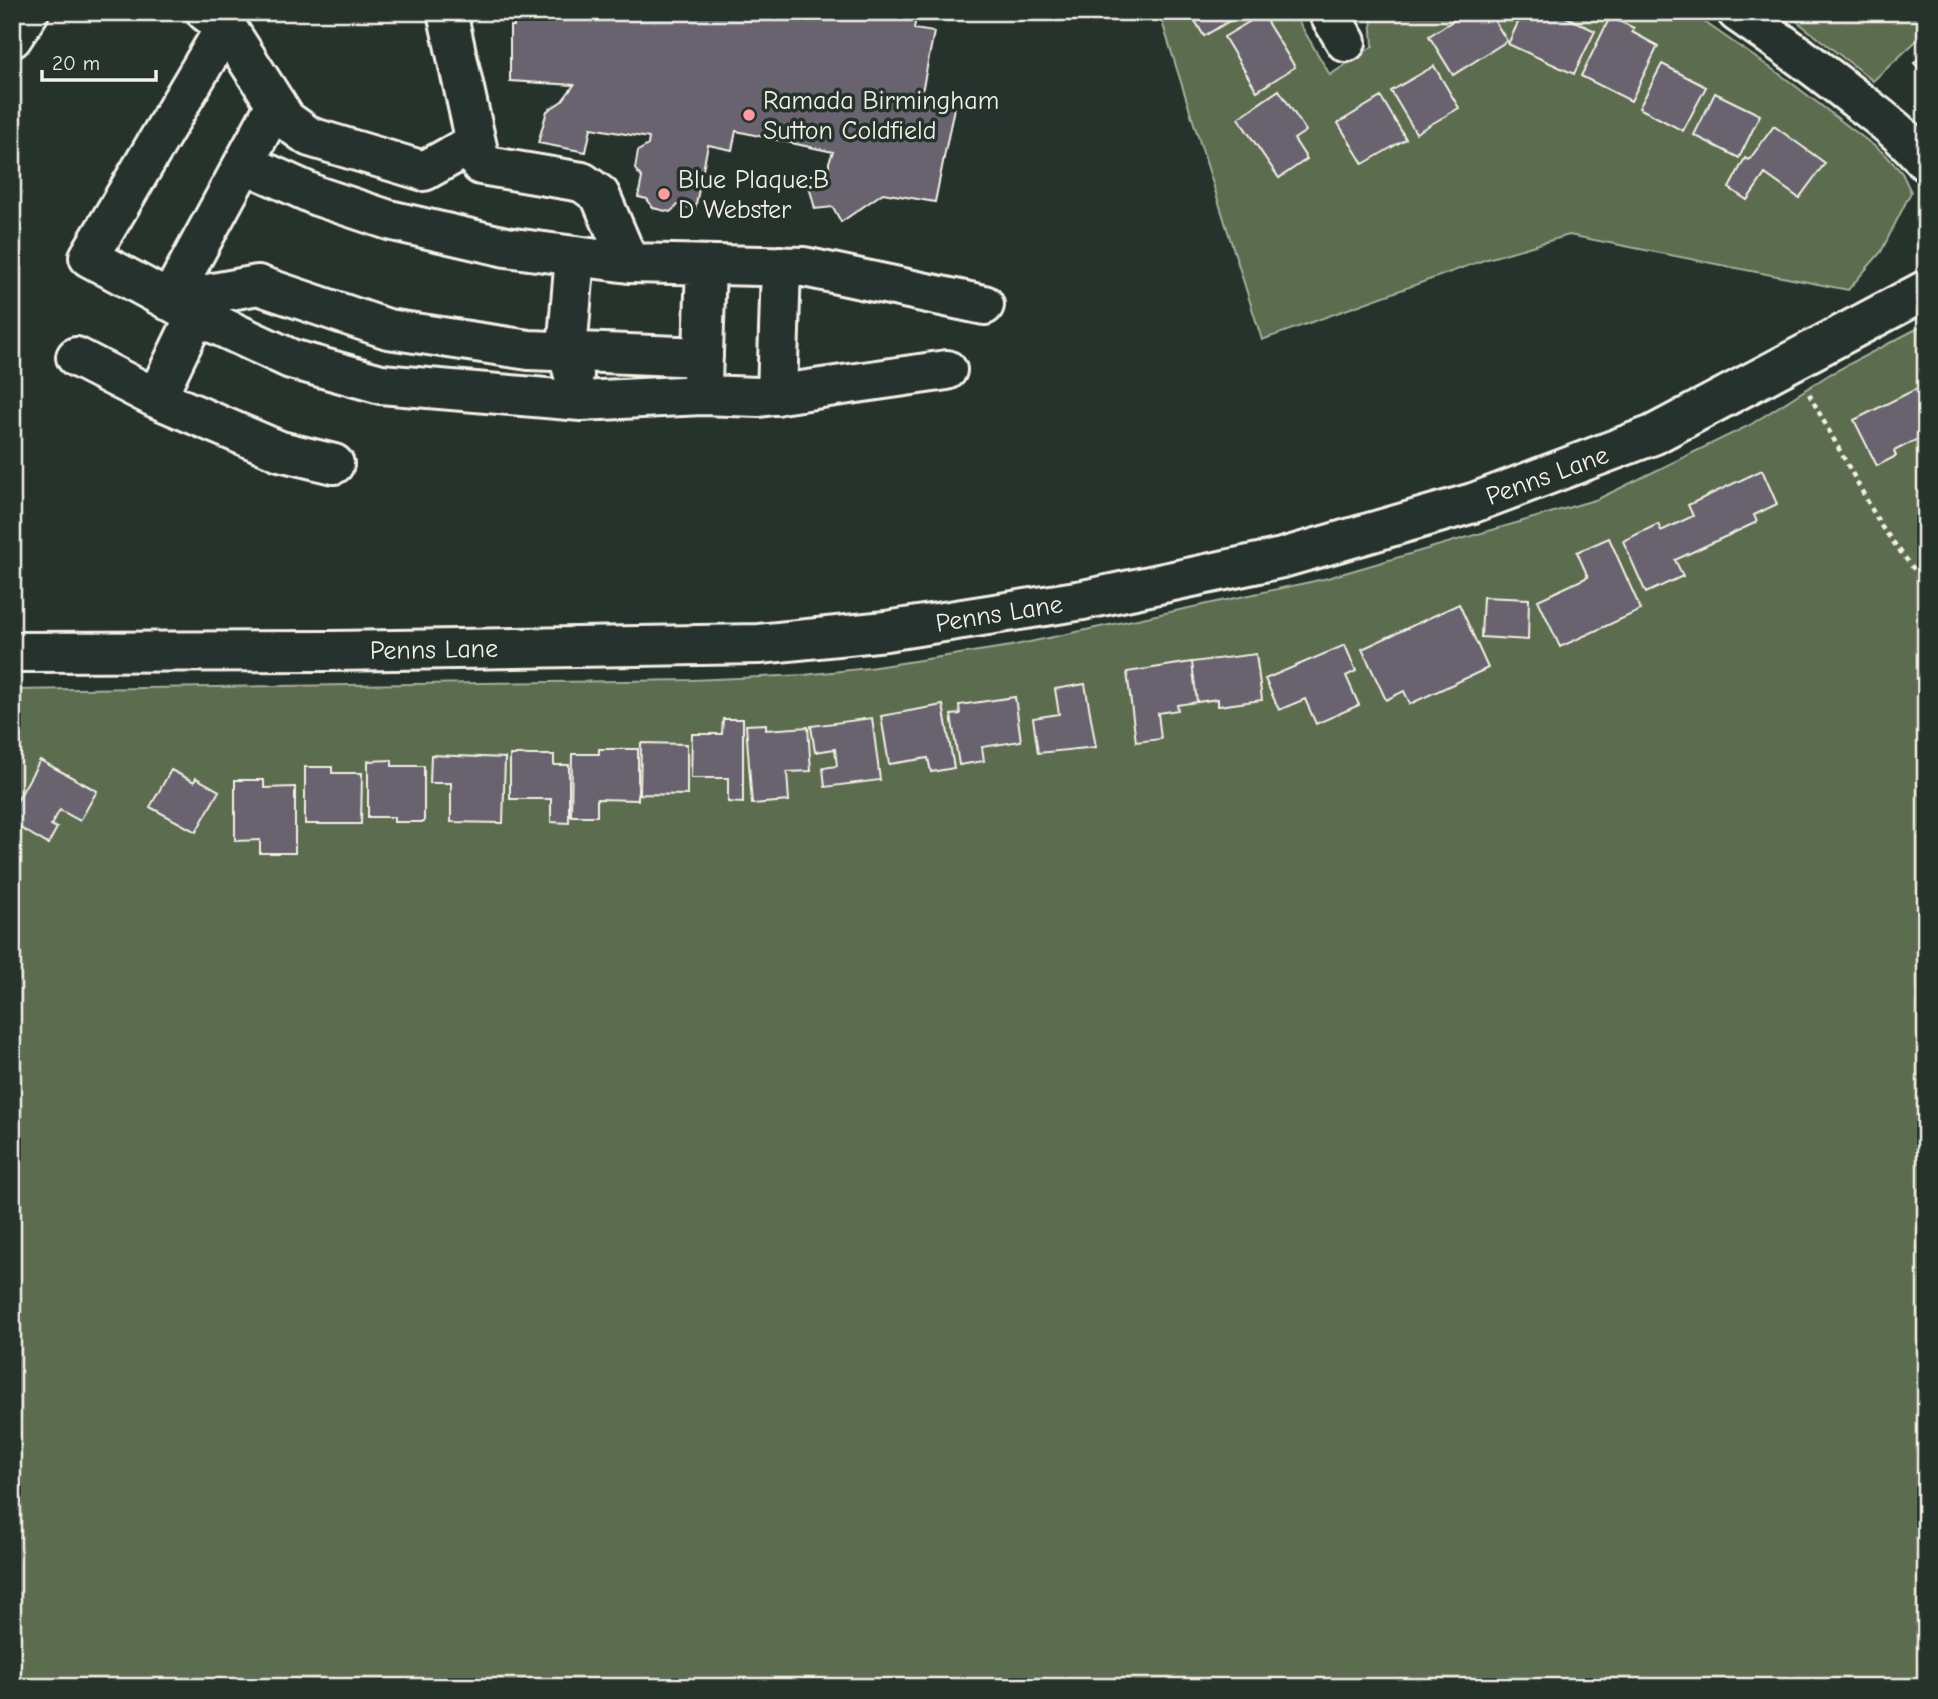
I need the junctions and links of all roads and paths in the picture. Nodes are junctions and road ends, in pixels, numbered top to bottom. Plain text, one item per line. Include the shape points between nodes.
1 (29, 12) edge
2 (447, 12) edge
3 (1737, 12) edge
4 (216, 19) edge
5 (12, 38) edge
6 (276, 104) junction
7 (476, 142) junction
8 (1926, 162) edge
9 (244, 163) junction
10 (575, 256) junction
11 (629, 263) junction
12 (706, 265) junction
13 (781, 266) junction
14 (1926, 290) edge
15 (984, 305) dead end
16 (182, 308) junction
17 (567, 351) junction
18 (75, 357) dead end
19 (703, 357) junction
20 (1792, 362) junction
21 (947, 370) dead end
22 (777, 394) junction
23 (702, 396) junction
24 (156, 398) junction
25 (581, 401) junction
26 (334, 464) dead end
27 (1926, 585) edge
28 (12, 652) edge

1 - 5 main road
2 - 7 main road
3 - 8 main road via 1873,113
4 - 6 main road
4 - 16 main road via 89,257
6 - 7 main road via 286,120 310,137 424,171
6 - 9 main road
7 - 11 main road via 481,165 582,182 600,195
9 - 10 main road via 317,196 389,220 506,247
9 - 16 main road
10 - 11 main road
10 - 17 main road
11 - 12 main road
12 - 13 main road
12 - 19 main road
13 - 15 main road
13 - 22 main road
14 - 20 main road, Penns Lane
16 - 17 main road via 258,285 388,329 529,350
16 - 24 main road
16 - 25 main road via 291,359 382,384
17 - 19 main road
17 - 25 main road
18 - 24 main road
19 - 23 main road
20 - 27 path via 1881,526
20 - 28 main road, Penns Lane via 1653,435 1473,503 1282,558 1083,600 886,631 759,644
21 - 22 main road
22 - 23 main road
23 - 25 main road
24 - 26 main road via 279,451

